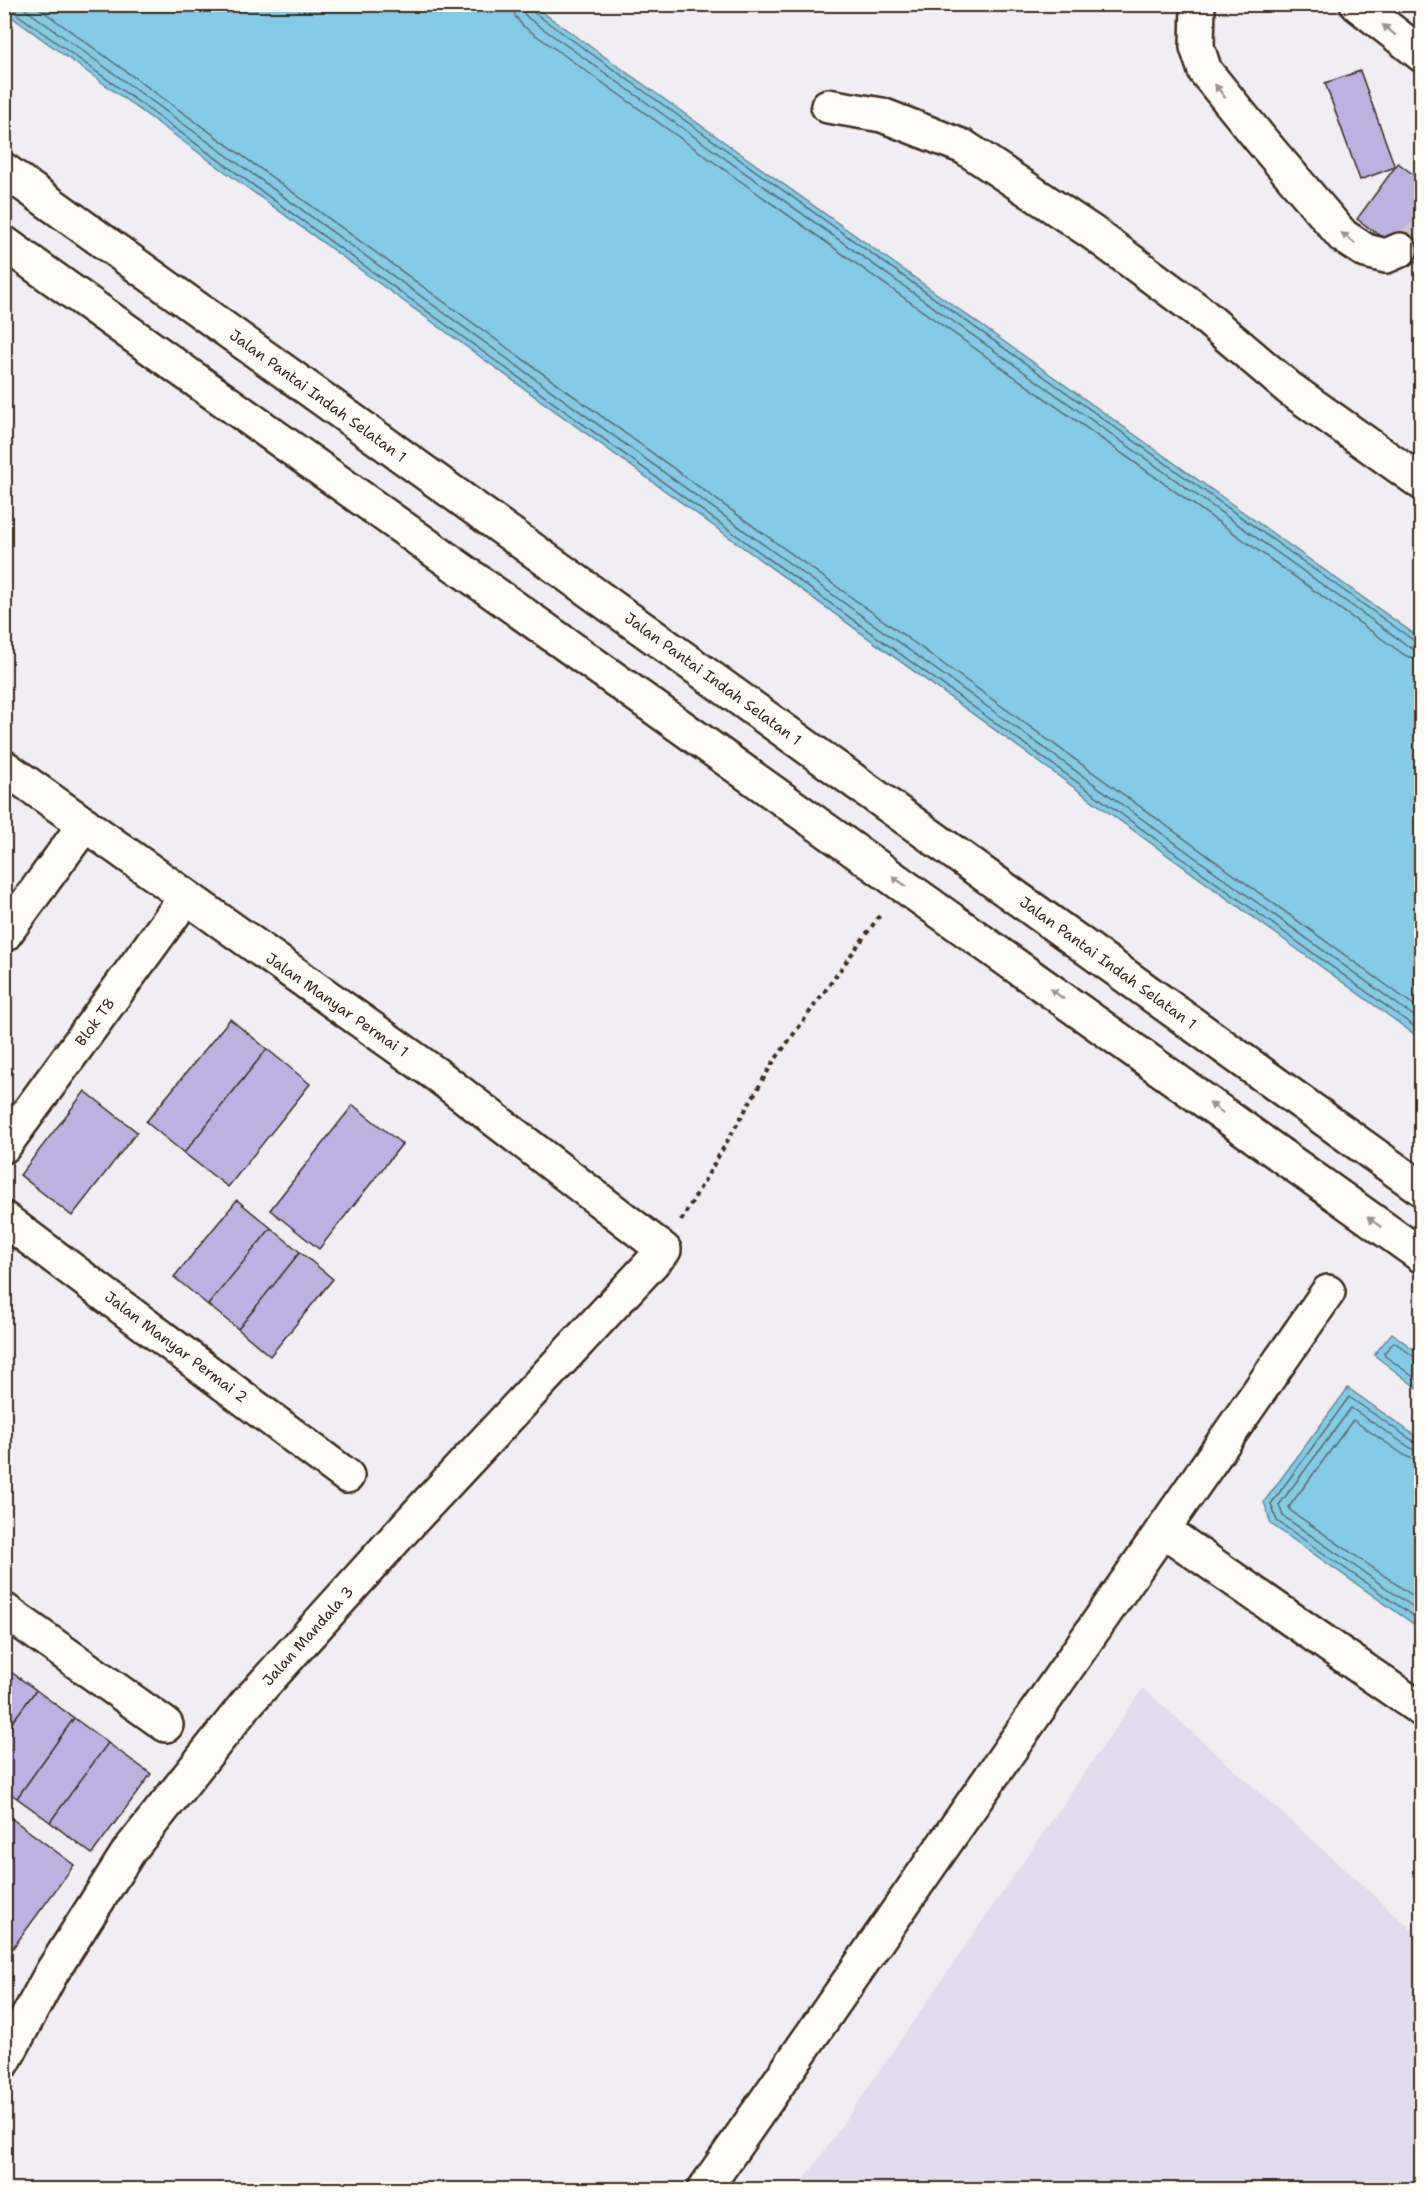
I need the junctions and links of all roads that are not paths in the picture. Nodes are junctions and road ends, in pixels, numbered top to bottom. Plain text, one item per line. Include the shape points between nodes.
1 (1198, 4) edge
2 (1357, 4) edge
3 (1422, 55) edge
4 (828, 106) dead end
5 (4, 170) edge
6 (4, 243) edge
7 (1400, 250) tunnel mouth
8 (1422, 483) edge
9 (4, 767) edge
10 (85, 824) junction
11 (186, 897) junction
12 (4, 935) edge
13 (4, 1146) edge
14 (1422, 1189) edge
15 (4, 1219) edge
16 (664, 1250) joint
17 (1422, 1256) edge
18 (1328, 1292) dead end
19 (346, 1476) dead end
20 (1163, 1530) junction
21 (4, 1610) edge
22 (1422, 1710) edge
23 (166, 1725) dead end
24 (4, 2061) edge
25 (704, 2190) edge

7 -> 1 main road via 1386,256 1366,251 1343,236 1229,102 1205,71 1197,47
3 -> 2 main road
4 - 8 main road via 882,115 964,147 1112,247 1197,310 1290,389
5 - 14 main road, Jalan Pantai Indah Selatan 1
17 -> 6 main road
9 - 10 main road, Jalan Manyar Permai 1
10 - 11 main road, Jalan Manyar Permai 1
10 - 12 main road
11 - 13 main road, Blok T8
11 - 16 main road, Jalan Manyar Permai 1 via 437,1076
15 - 19 main road, Jalan Manyar Permai 2
16 - 24 main road, Jalan Mandala 3 via 247,1703 129,1851 52,1972
18 - 20 main road
20 - 22 main road
20 - 25 main road
21 - 23 main road

